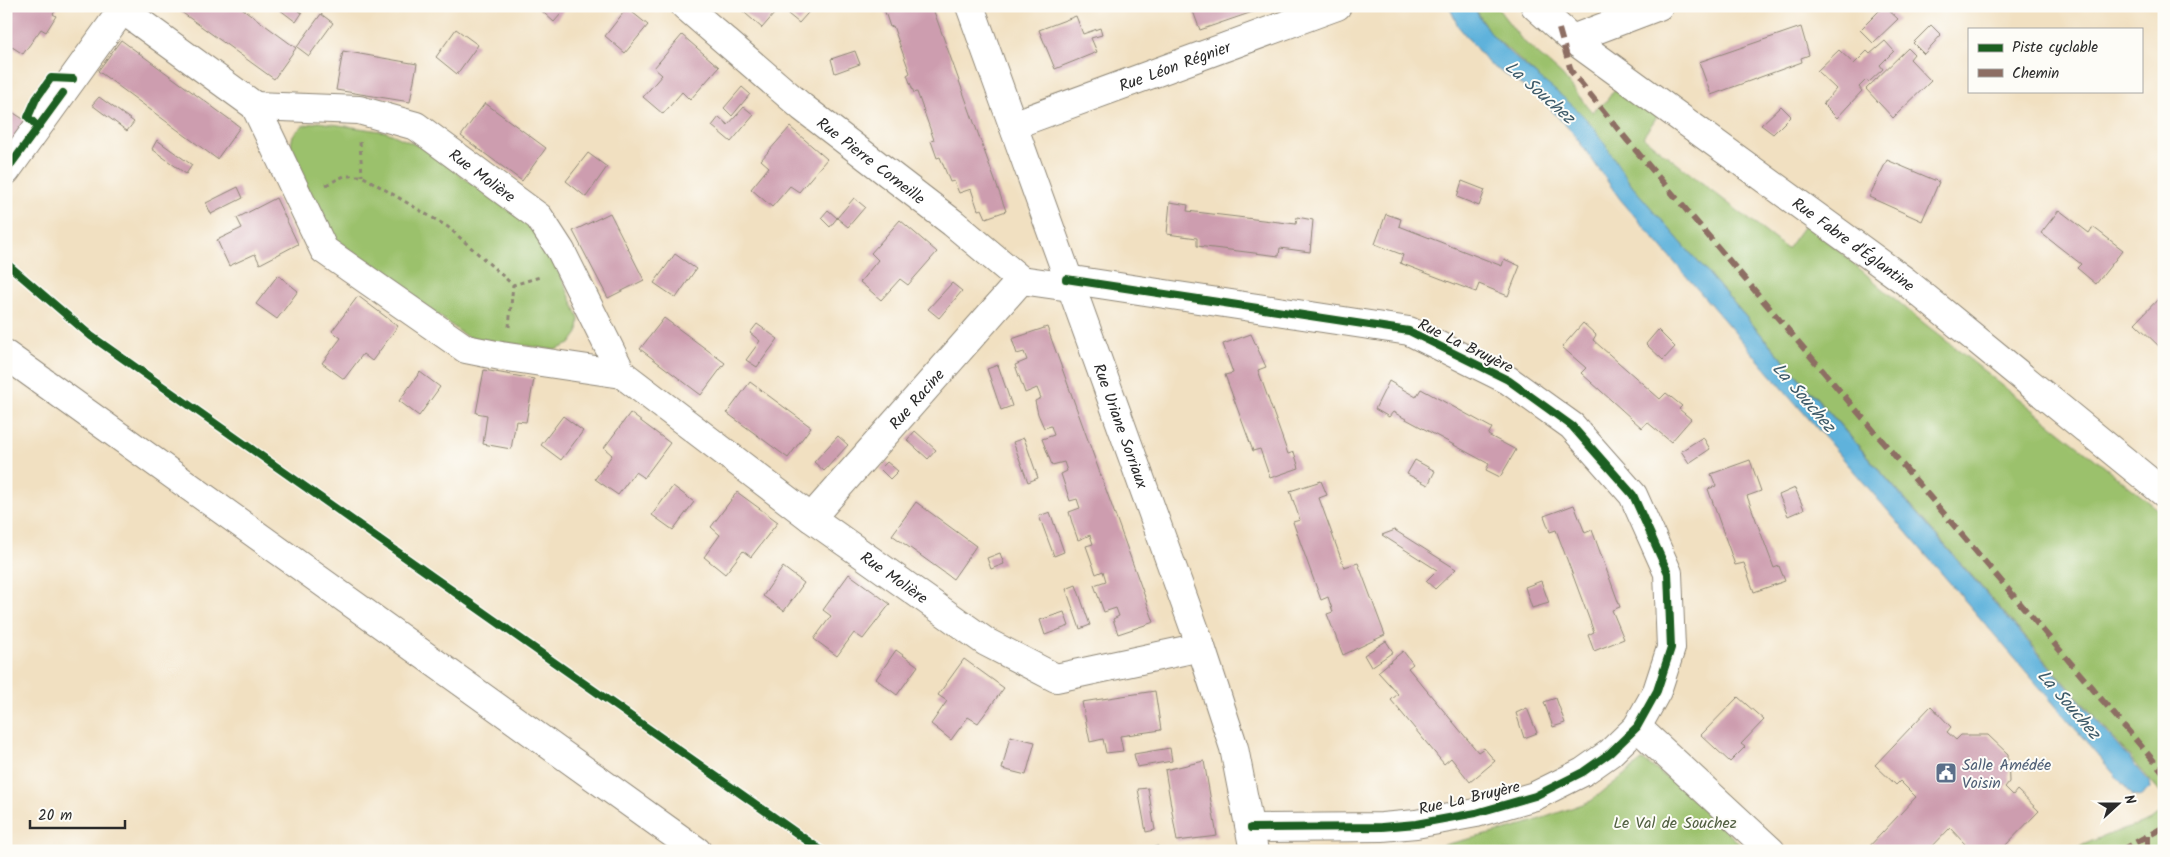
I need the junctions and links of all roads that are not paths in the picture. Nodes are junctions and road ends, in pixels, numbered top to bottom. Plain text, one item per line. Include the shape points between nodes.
1 (685, 6) edge
2 (970, 6) edge
3 (1337, 6) edge
4 (1535, 6) edge
5 (1659, 6) edge
6 (124, 8) edge
7 (1572, 39) junction
8 (254, 106) junction
9 (1013, 125) junction
10 (6, 171) edge
11 (1020, 280) junction
12 (1068, 283) junction
13 (6, 355) edge
14 (622, 374) junction
15 (2164, 493) edge
16 (811, 518) junction
17 (1201, 648) junction
18 (1637, 727) junction
19 (1252, 839) edge
20 (698, 851) edge
21 (1771, 851) edge

1 - 11 street, Rue Pierre Corneille via 802,107 953,223
2 - 9 street, Rue Uriane Sorriaux
3 - 9 street, Rue Léon Régnier
4 - 7 street, Rue Fabre d'Églantine
5 - 7 street
6 - 8 street, Rue Molière
6 - 10 street
7 - 15 street, Rue Fabre d'Églantine via 1904,281
8 - 14 street, Rue Molière via 324,250 466,349
8 - 14 street, Rue Molière via 359,110 416,126 538,217 561,251
9 - 12 street, Rue Uriane Sorriaux
11 - 12 street
11 - 16 street, Rue Racine
12 - 17 street, Rue Uriane Sorriaux
12 - 18 street, Rue La Bruyère via 1409,331 1508,380 1572,426 1634,495 1668,573 1671,648 1657,691
13 - 20 street
14 - 16 street, Rue Molière
16 - 17 street, Rue Molière via 986,642 1056,678
17 - 19 street, Rue Uriane Sorriaux via 1234,748
18 - 19 street, Rue La Bruyère via 1610,753 1583,772 1534,796 1476,813 1416,824
18 - 21 street

